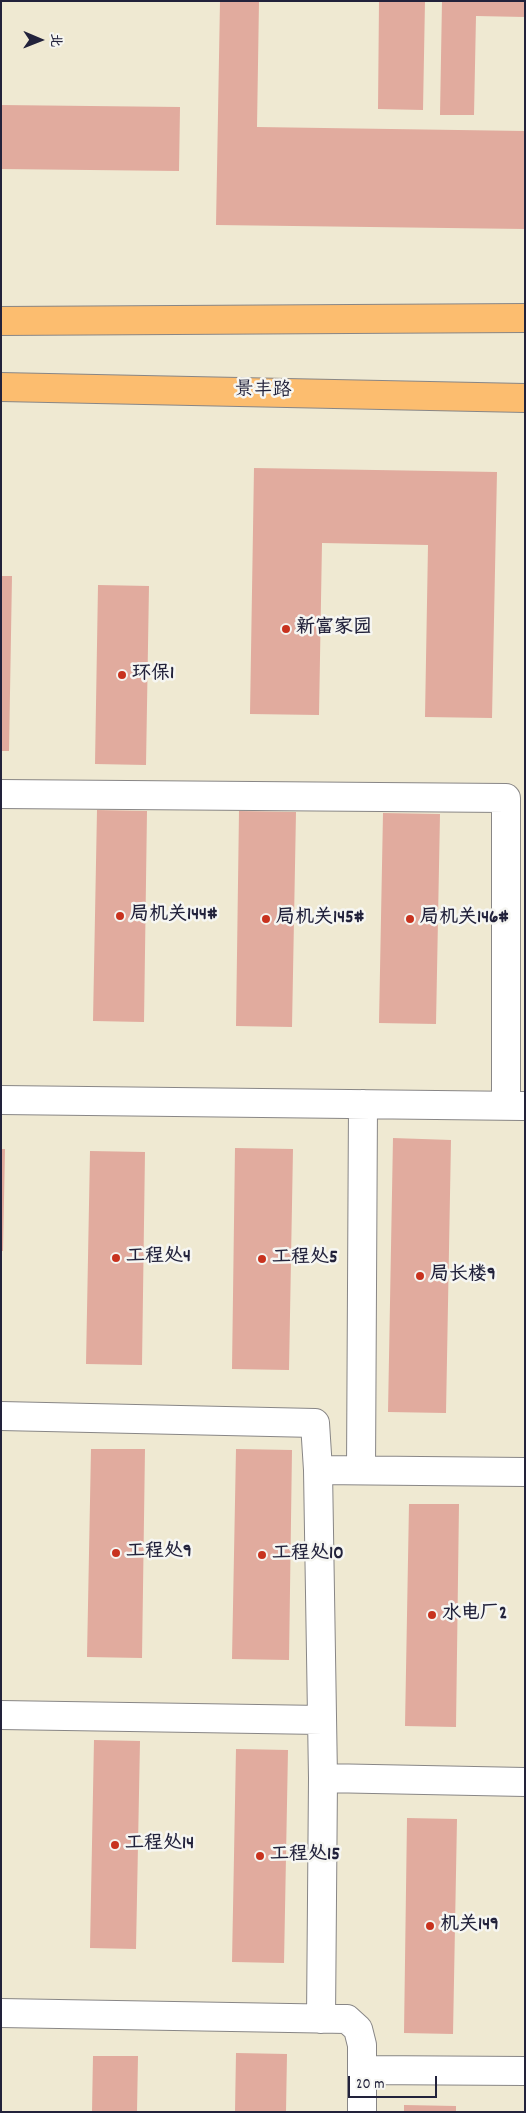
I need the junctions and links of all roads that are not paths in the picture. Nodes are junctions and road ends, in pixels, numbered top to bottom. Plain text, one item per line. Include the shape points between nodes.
1 (525, 318) edge
2 (1, 321) edge
3 (1, 387) edge
4 (525, 398) edge
5 (1, 794) edge
6 (1, 1100) edge
7 (363, 1104) junction
8 (515, 1106) edge
9 (1, 1416) edge
10 (318, 1470) junction
11 (361, 1470) junction
12 (525, 1472) edge
13 (1, 1714) edge
14 (322, 1720) junction
15 (323, 1778) junction
16 (525, 1782) edge
17 (1, 2013) edge
18 (321, 2019) junction
19 (362, 2070) junction
20 (525, 2071) edge
21 (362, 2112) edge

1 - 2 main road
3 - 4 main road, 景丰路
5 - 8 street via 506,798
6 - 7 street
7 - 8 street
7 - 11 street
9 - 10 street via 315,1423
10 - 11 street
10 - 14 street
11 - 12 street
13 - 14 street
14 - 15 street
15 - 16 street
15 - 18 street
17 - 18 street
18 - 19 street via 347,2019 358,2029
19 - 20 street
19 - 21 street

